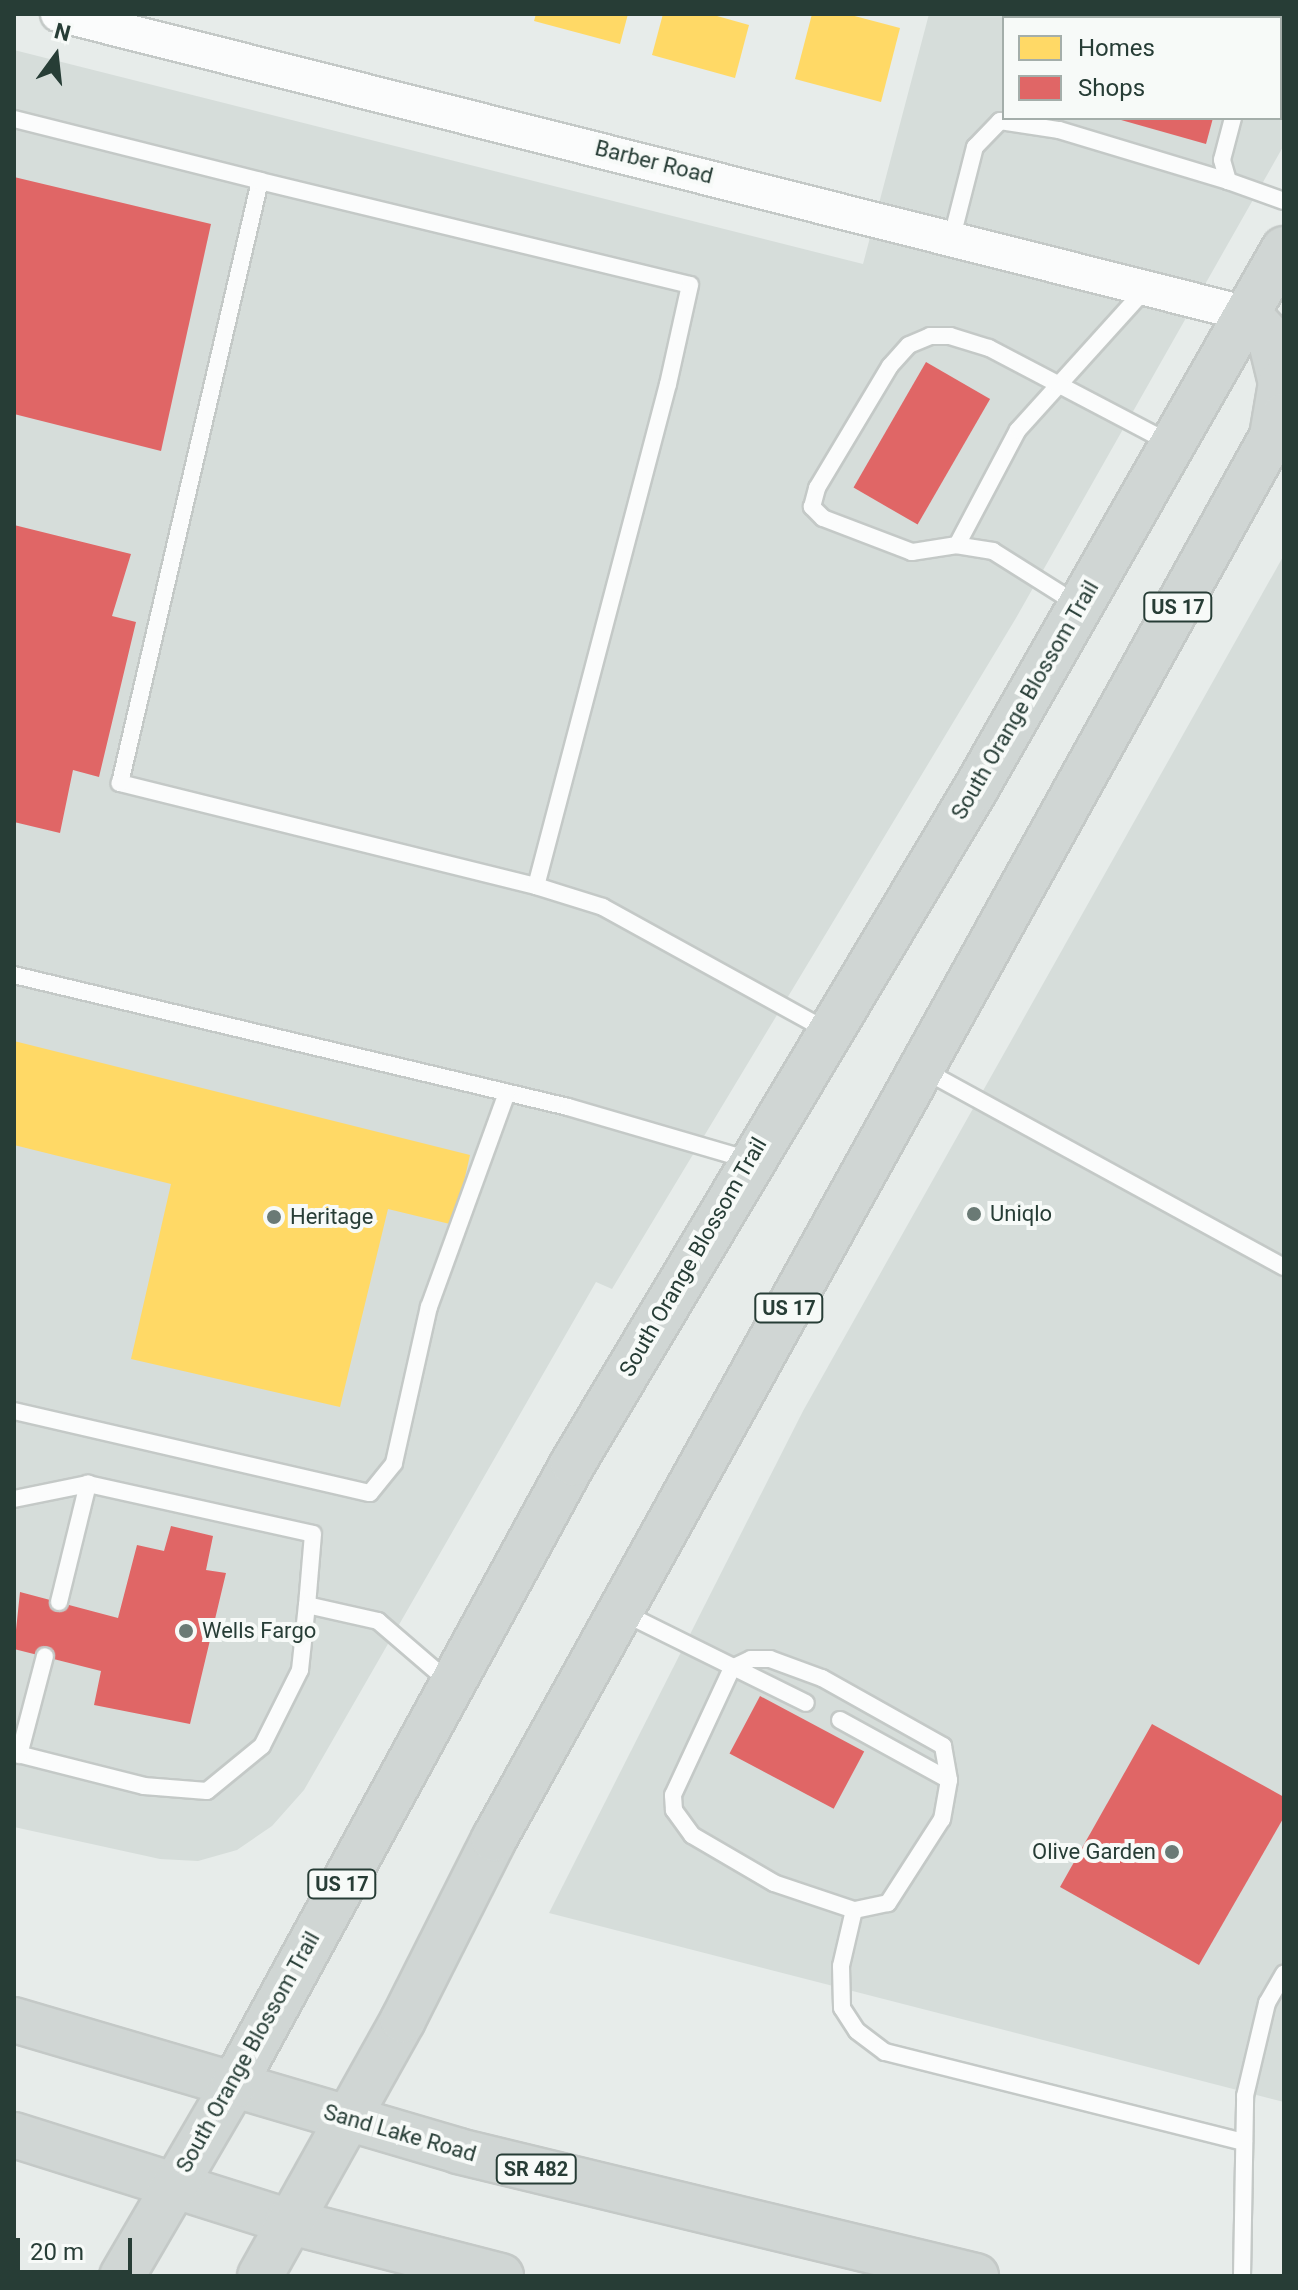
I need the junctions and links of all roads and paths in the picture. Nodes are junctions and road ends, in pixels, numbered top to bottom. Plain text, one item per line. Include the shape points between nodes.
1 (58, 14) edge
2 (14, 119) edge
3 (1232, 120) edge
4 (260, 181) junction
5 (1228, 181) junction
6 (1284, 201) edge
7 (952, 237) junction
8 (1284, 249) edge
9 (1148, 285) junction
10 (1248, 314) junction
11 (1057, 383) junction
12 (1278, 426) edge
13 (1173, 445) junction
14 (957, 545) junction
15 (1080, 606) junction
16 (536, 886) junction
17 (14, 975) edge
18 (828, 1031) junction
19 (922, 1069) junction
20 (507, 1093) junction
21 (749, 1160) junction
22 (1284, 1267) edge
23 (14, 1411) edge
24 (88, 1484) junction
25 (14, 1499) edge
26 (59, 1602) dead end
27 (307, 1605) junction
28 (621, 1611) junction
29 (45, 1656) dead end
30 (732, 1668) junction
31 (449, 1682) junction
32 (806, 1703) dead end
33 (840, 1720) dead end
34 (16, 1754) edge
35 (949, 1780) junction
36 (854, 1910) junction
37 (1284, 1973) edge
38 (14, 2020) edge
39 (233, 2086) junction
40 (345, 2118) junction
41 (14, 2135) edge
42 (1244, 2142) junction
43 (173, 2187) junction
44 (287, 2221) junction
45 (122, 2276) edge
46 (260, 2276) edge
47 (501, 2276) edge
48 (976, 2276) edge
49 (1242, 2276) edge

1 - 7 street, Barber Road
2 - 4 lane
3 - 5 lane via 1222,160
4 - 16 lane via 120,783
4 - 16 lane via 690,285
5 - 6 lane
5 - 7 lane via 1059,130 1000,121 975,147
7 - 9 street, Barber Road
8 - 10 main road, South Orange Blossom Trail / US 17
9 - 10 street, Barber Road
9 - 11 lane
10 - 12 main road via 1270,338 1281,383
10 - 13 main road, South Orange Blossom Trail / US 17
11 - 13 lane
11 - 14 lane via 1018,430
11 - 14 lane via 989,348 950,336 930,336 909,345 890,366 817,488 812,507 823,518 912,552
12 - 19 main road, US 17
13 - 15 main road, South Orange Blossom Trail / US 17
14 - 15 lane via 993,551
15 - 18 main road, South Orange Blossom Trail / US 17
16 - 18 lane via 603,907
17 - 20 lane
18 - 21 main road, South Orange Blossom Trail / US 17
19 - 22 lane
19 - 28 main road, US 17
20 - 21 lane
20 - 23 lane via 429,1307 394,1463 370,1493
21 - 31 main road, South Orange Blossom Trail / US 17
24 - 25 lane
24 - 26 lane
24 - 27 lane via 313,1534
27 - 31 lane via 378,1621
27 - 34 lane via 300,1670 262,1746 207,1791 144,1786
28 - 30 lane
28 - 40 main road, US 17 via 494,1839 403,2020
29 - 34 lane
30 - 32 lane
30 - 35 lane via 751,1659 770,1659 822,1678 943,1746
30 - 36 lane via 673,1795 674,1810 692,1835 774,1883
31 - 39 main road, South Orange Blossom Trail / US 17
33 - 35 lane
35 - 36 lane via 942,1819 888,1903
36 - 42 lane via 841,1966 842,2008 857,2031 885,2052
37 - 42 lane via 1267,2003 1245,2096
38 - 39 main road, Sand Lake Road / SR 482
39 - 40 main road, Sand Lake Road / SR 482
39 - 43 main road, South Orange Blossom Trail / US 17
40 - 44 main road, US 17
40 - 48 main road, Sand Lake Road / SR 482
41 - 43 main road
42 - 49 lane
43 - 44 main road
43 - 45 main road, South Orange Blossom Trail / US 17
44 - 46 main road, US 17
44 - 47 main road

